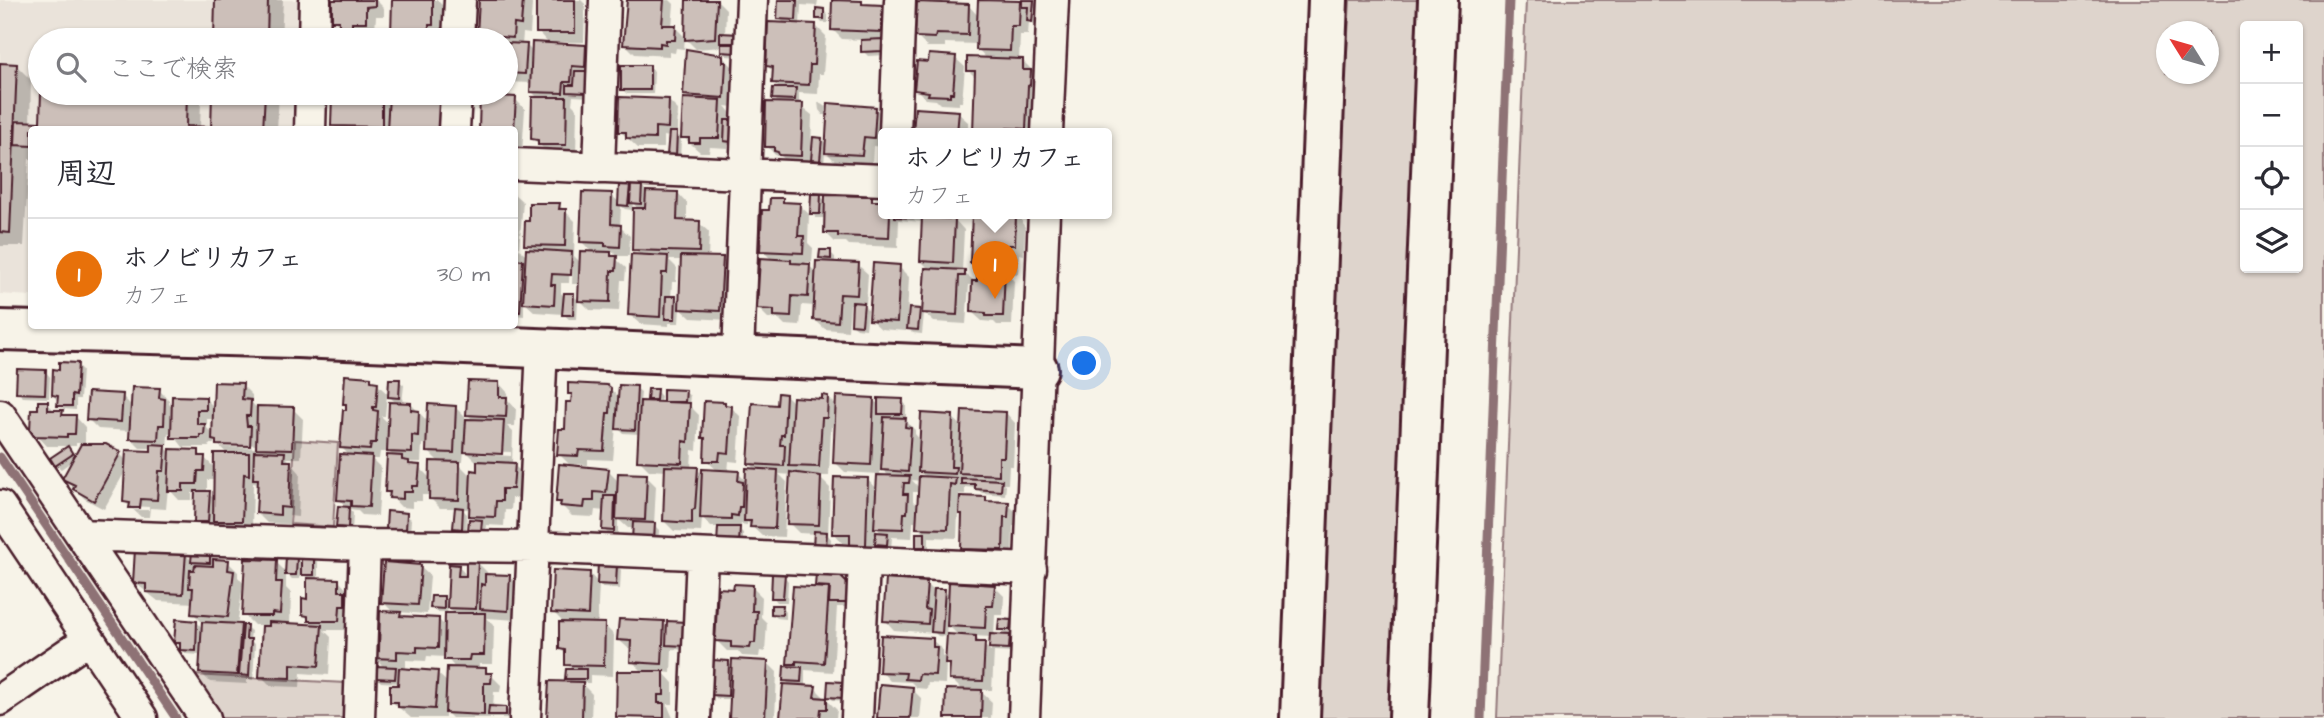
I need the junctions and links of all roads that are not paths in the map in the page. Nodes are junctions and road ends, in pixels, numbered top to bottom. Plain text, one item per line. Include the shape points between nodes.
1 (315, 0) edge
2 (460, 0) edge
3 (605, 0) edge
4 (752, 0) edge
5 (900, 0) edge
6 (1053, 0) edge
7 (1328, 0) edge
8 (1438, 0) edge
9 (314, 28) edge
10 (459, 28) edge
11 (311, 105) edge
12 (455, 105) edge
13 (310, 126) edge
14 (454, 126) edge
15 (895, 128) edge
16 (1047, 128) edge
17 (518, 164) edge
18 (599, 168) junction
19 (746, 174) junction
20 (878, 180) edge
21 (1044, 219) edge
22 (0, 330) edge
23 (298, 332) edge
24 (542, 347) junction
25 (738, 355) junction
26 (1038, 369) junction
27 (0, 415) edge
28 (1, 508) edge
29 (81, 535) junction
30 (365, 545) junction
31 (532, 547) junction
32 (702, 555) junction
33 (864, 562) junction
34 (1031, 569) junction
35 (89, 639) junction
36 (0, 700) edge
37 (142, 718) edge
38 (205, 718) edge
39 (359, 718) edge
40 (525, 718) edge
41 (695, 718) edge
42 (857, 718) edge
43 (1024, 718) edge
44 (1300, 718) edge
45 (1409, 718) edge

1 - 9 street
2 - 10 street
3 - 18 street
4 - 19 street
5 - 15 street
6 - 16 street
7 - 44 street
8 - 45 street
11 - 13 street
12 - 14 street
17 - 18 street
18 - 19 street
19 - 20 street
19 - 25 street
21 - 26 street
22 - 23 street
23 - 24 street
24 - 25 street
24 - 31 street
25 - 26 street
26 - 34 street
27 - 29 street
28 - 35 street
29 - 30 street
29 - 38 street
30 - 31 street
30 - 39 street
31 - 32 street
31 - 40 street
32 - 33 street
32 - 41 street
33 - 34 street
33 - 42 street
34 - 43 street
35 - 36 street
35 - 37 street

